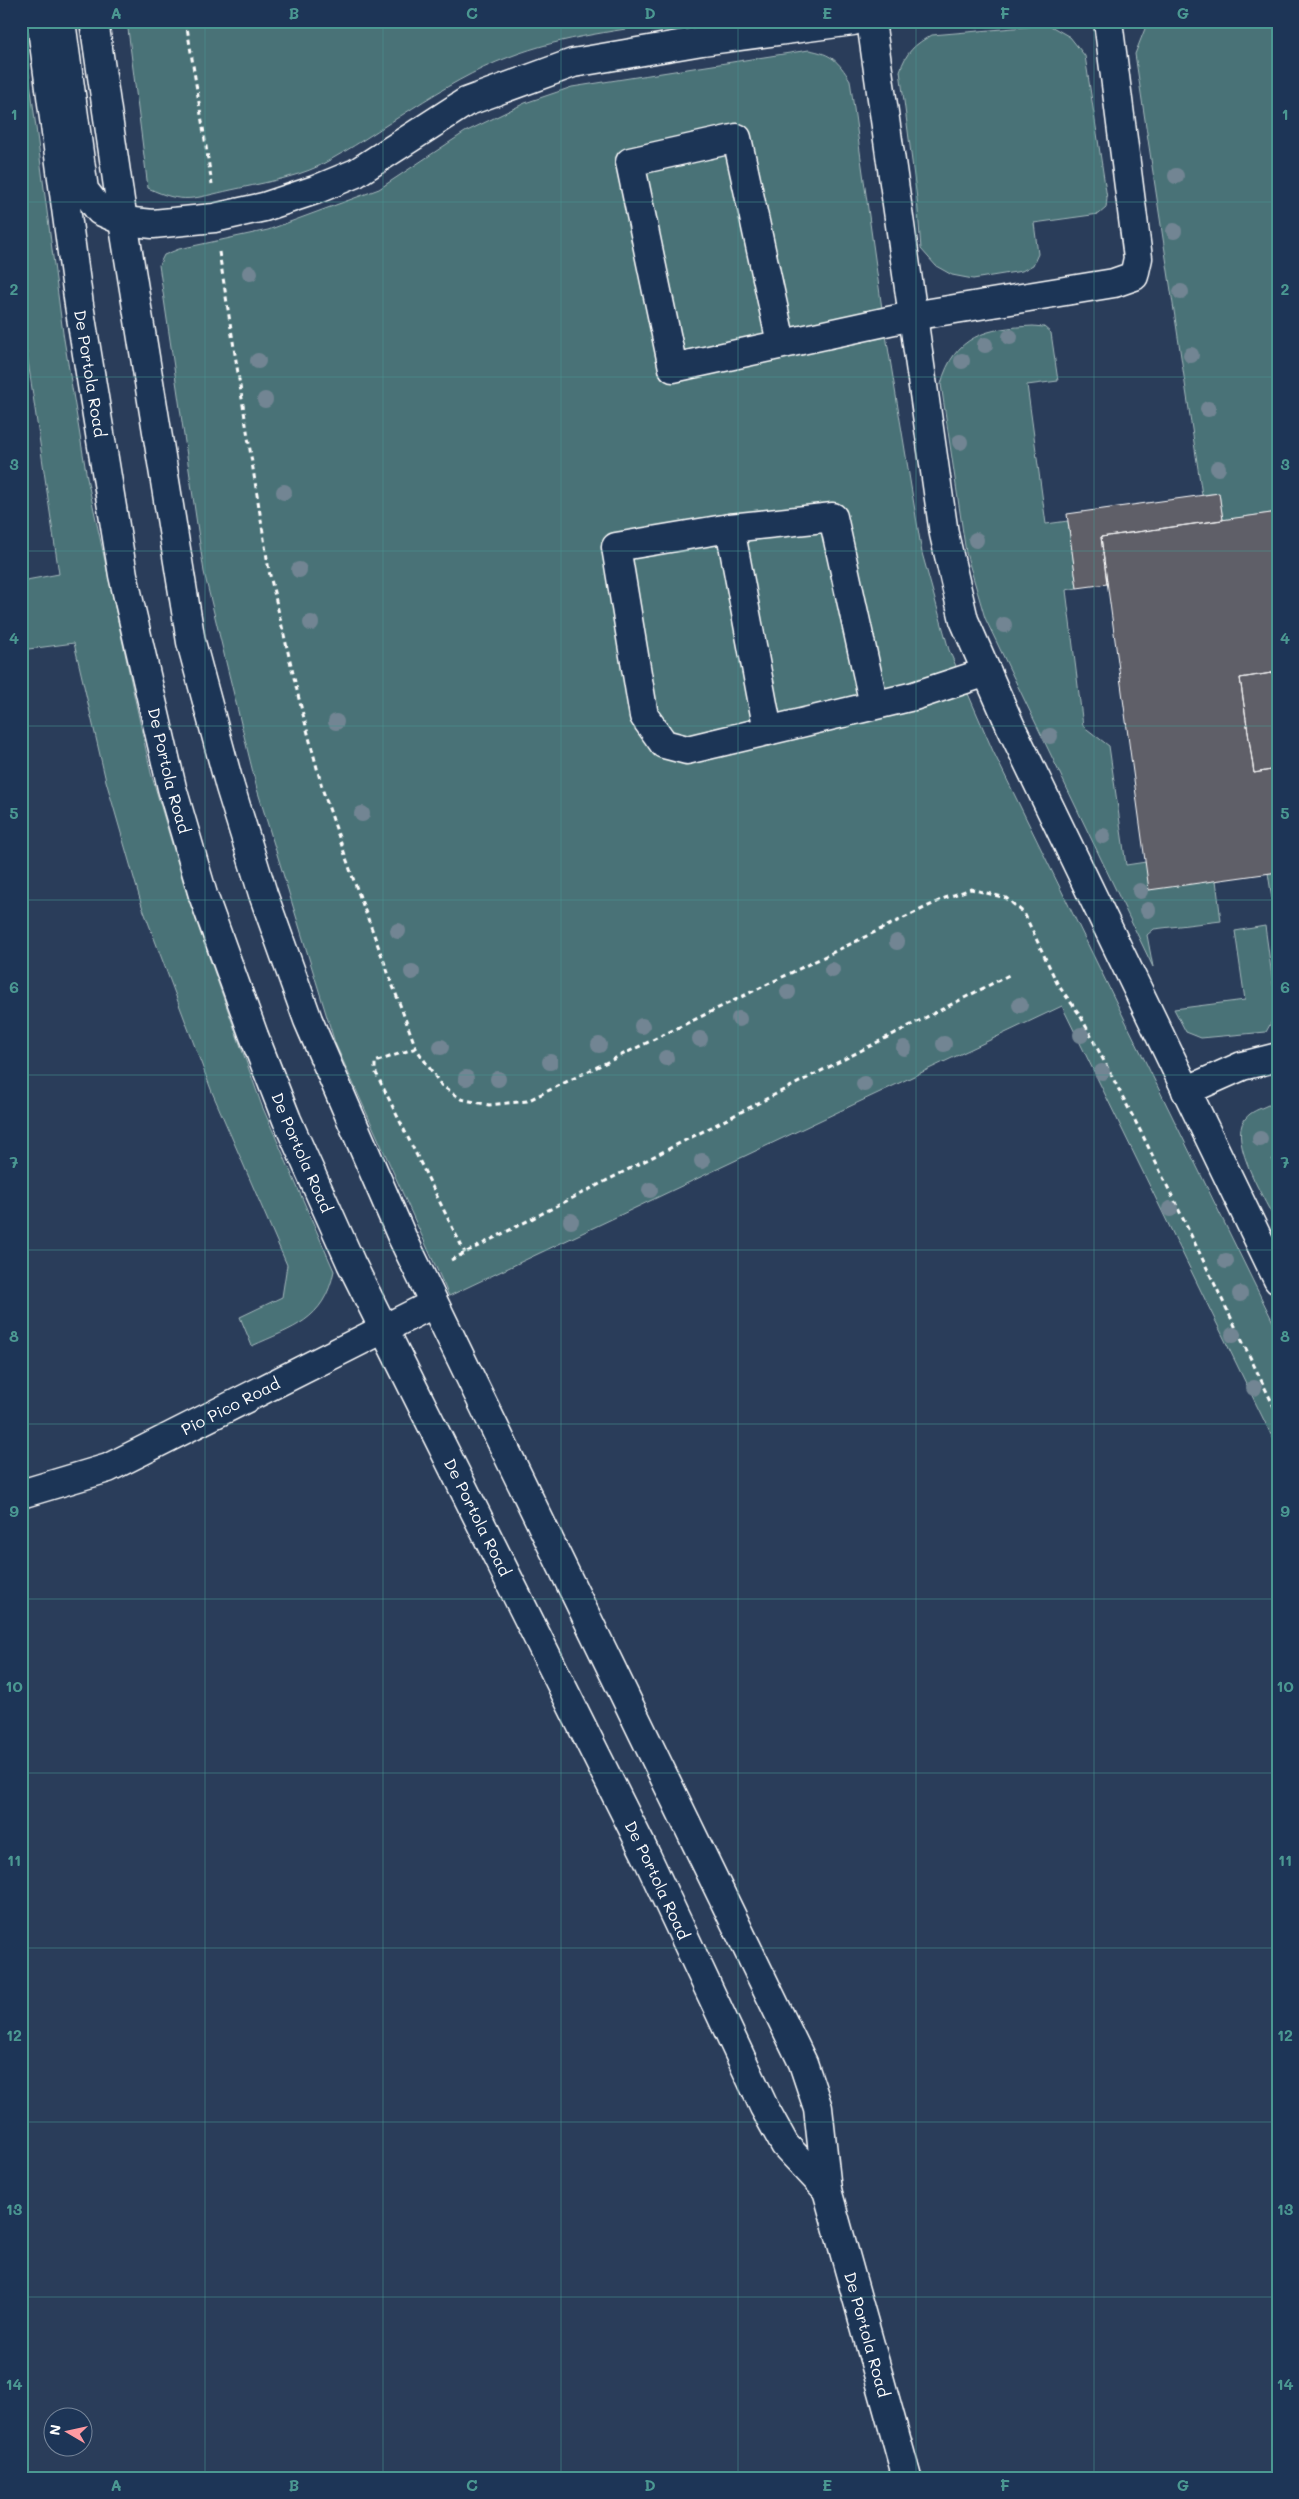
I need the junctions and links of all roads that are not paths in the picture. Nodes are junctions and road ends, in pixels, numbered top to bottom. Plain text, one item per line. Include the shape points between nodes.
1 (41, 21) edge
2 (61, 21) edge
3 (94, 21) edge
4 (854, 21) edge
5 (870, 21) edge
6 (1108, 21) edge
7 (122, 221) junction
8 (912, 316) junction
9 (781, 343) junction
10 (730, 528) junction
11 (987, 672) junction
12 (874, 705) junction
13 (768, 731) junction
14 (1278, 1057) edge
15 (1186, 1091) junction
16 (1278, 1280) edge
17 (433, 1304) junction
18 (384, 1328) junction
19 (21, 1494) edge
20 (827, 2190) junction
21 (907, 2478) edge

1 - 18 main road, De Portola Road via 76,282 114,520 145,678 172,788 203,894 254,1036 287,1120
2 - 7 main road via 84,190 100,211
3 - 7 main road, De Portola Road
4 - 7 main road via 712,39 573,63 466,102 356,173 315,190 264,207 214,218 153,224
5 - 8 main road
6 - 8 main road via 1138,258 1134,276 1114,283
7 - 17 main road, De Portola Road via 191,642 230,787 263,894 308,1020
8 - 9 main road
8 - 11 main road via 944,534 964,620
9 - 9 main road via 737,138 630,162 673,368
10 - 12 main road via 833,517
10 - 13 main road
10 - 13 main road via 616,547 644,716 664,744 688,750
11 - 12 main road via 914,696
11 - 15 main road
12 - 13 main road
14 - 15 main road via 1242,1066
15 - 16 main road
17 - 18 main road, Pio Pico Road
17 - 20 main road, De Portola Road via 803,2063 818,2108
18 - 19 main road, Pio Pico Road via 108,1468
18 - 20 main road, De Portola Road via 647,1857 764,2107 785,2145
20 - 21 main road, De Portola Road

